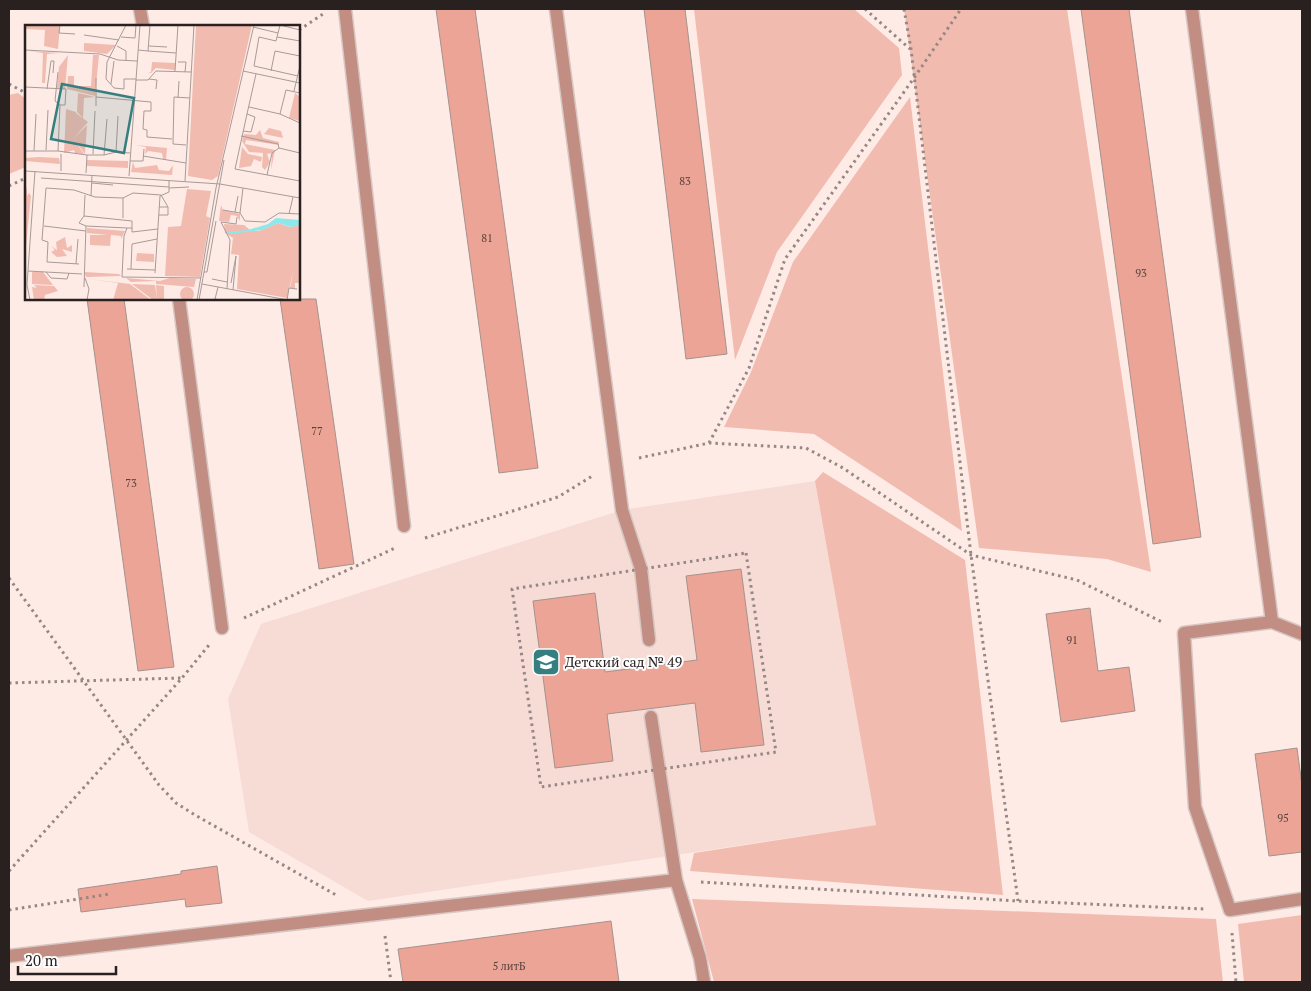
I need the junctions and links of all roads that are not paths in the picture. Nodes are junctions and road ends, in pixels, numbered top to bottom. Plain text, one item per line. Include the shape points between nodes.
1 (140, 9) edge
2 (345, 9) edge
3 (556, 9) edge
4 (1192, 9) edge
5 (143, 25) edge
6 (180, 300) edge
7 (404, 526) dead end
8 (1272, 622) junction
9 (222, 628) road end
10 (1302, 634) edge
11 (648, 640) dead end
12 (651, 717) dead end
13 (676, 880) junction
14 (1302, 899) edge
15 (9, 956) edge
16 (704, 982) edge

1 - 5 lane
2 - 7 lane
3 - 11 lane via 615,462 622,510 641,569
4 - 8 lane
6 - 9 lane
8 - 10 lane
8 - 14 lane via 1184,633 1195,808 1230,910
12 - 13 lane
13 - 15 lane
13 - 16 lane

